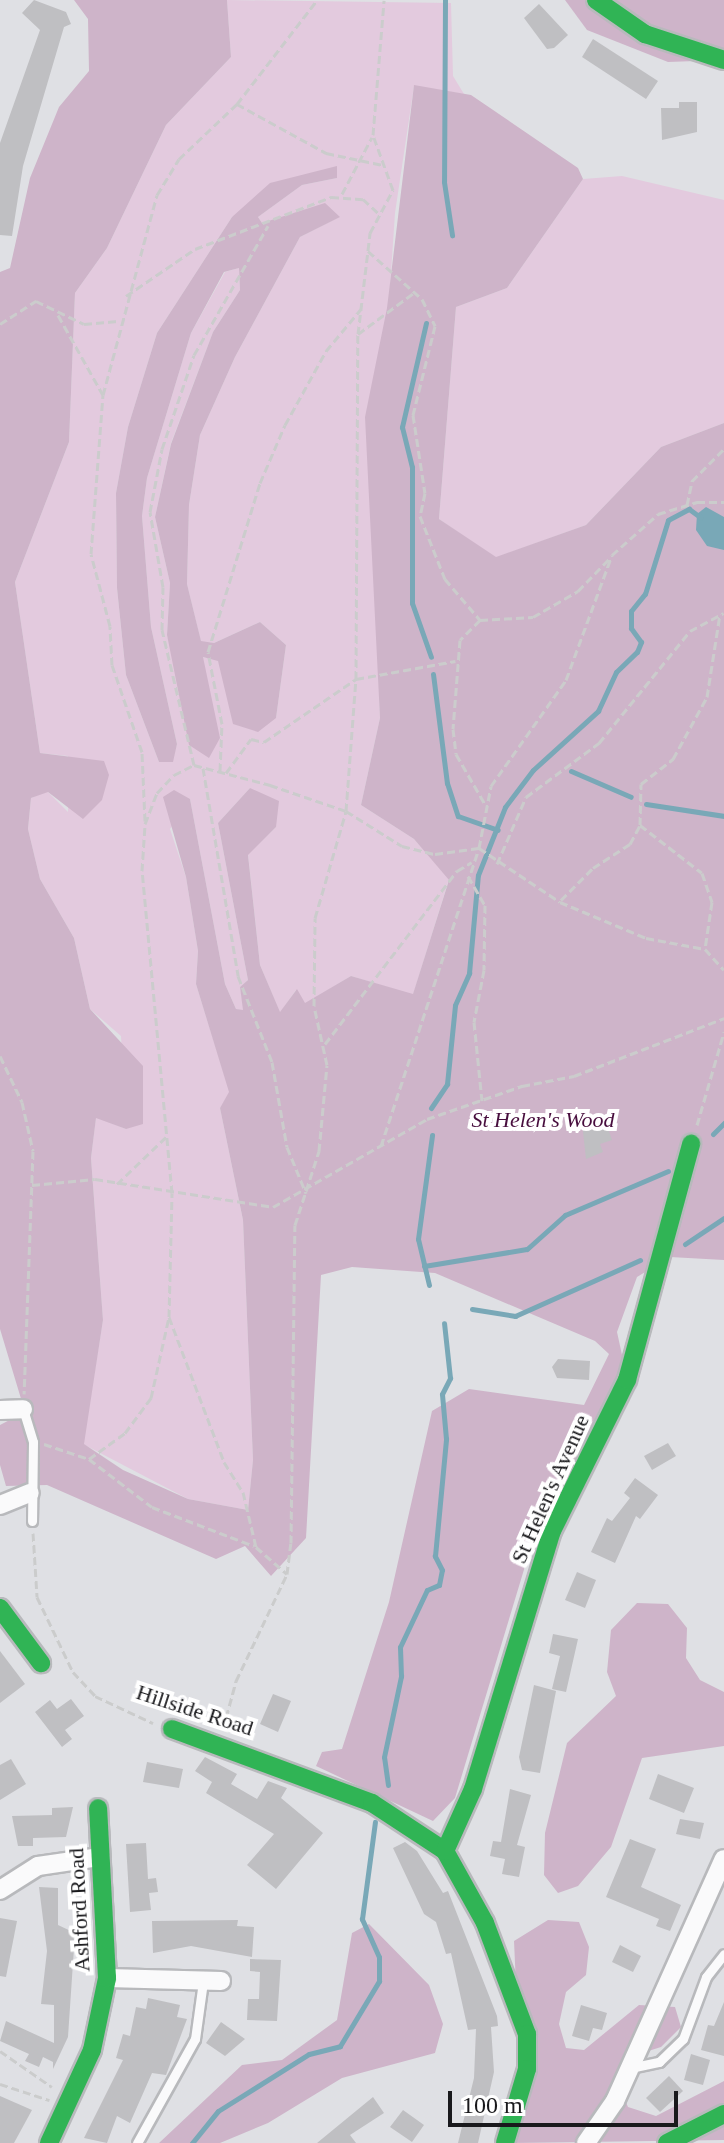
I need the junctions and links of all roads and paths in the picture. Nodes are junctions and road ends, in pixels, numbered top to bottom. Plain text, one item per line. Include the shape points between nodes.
1 (317, 0) edge
2 (384, 0) edge
3 (596, 0) edge
4 (724, 60) edge
5 (237, 104) junction
6 (373, 135) junction
7 (360, 159) junction
8 (385, 165) junction
9 (342, 194) junction
10 (380, 215) junction
11 (268, 226) junction
12 (368, 251) junction
13 (415, 292) junction
14 (126, 296) junction
15 (361, 308) junction
16 (58, 315) junction
17 (119, 321) junction
18 (0, 324) edge
19 (358, 334) junction
20 (103, 395) junction
21 (724, 449) edge
22 (724, 502) edge
23 (687, 505) junction
24 (612, 555) junction
25 (722, 613) edge
26 (480, 620) junction
27 (457, 661) junction
28 (356, 679) junction
29 (194, 765) junction
30 (203, 767) junction
31 (220, 771) junction
32 (226, 773) junction
33 (485, 805) junction
34 (346, 811) junction
35 (145, 824) junction
36 (640, 825) junction
37 (479, 848) junction
38 (474, 861) junction
39 (495, 863) junction
40 (468, 876) junction
41 (560, 902) junction
42 (705, 949) junction
43 (724, 970) edge
44 (724, 1018) edge
45 (724, 1032) edge
46 (325, 1044) junction
47 (0, 1056) edge
48 (482, 1101) junction
49 (166, 1137) junction
50 (691, 1144) joint
51 (381, 1146) junction
52 (116, 1184) junction
53 (32, 1185) junction
54 (172, 1193) junction
55 (306, 1193) junction
56 (169, 1317) junction
57 (23, 1409) junction
58 (0, 1410) edge
59 (33, 1442) junction
60 (89, 1459) junction
61 (30, 1493) junction
62 (0, 1505) edge
63 (32, 1521) joint
64 (256, 1547) junction
65 (287, 1574) junction
66 (0, 1608) edge
67 (41, 1663) dead end
68 (172, 1729) joint
69 (220, 1742) junction
70 (98, 1808) dead end
71 (445, 1851) junction
72 (100, 1857) junction
73 (724, 1859) edge
74 (4, 1879) edge
75 (720, 1879) edge
76 (724, 1954) edge
77 (107, 1978) junction
78 (212, 1981) joint
79 (0, 2051) edge
80 (630, 2068) junction
81 (0, 2084) edge
82 (71, 2103) junction
83 (724, 2114) edge
84 (49, 2143) edge
85 (137, 2143) edge
86 (505, 2143) edge
87 (586, 2143) edge
88 (667, 2143) edge

1 - 5 path
2 - 6 path
3 - 4 street via 645,34
5 - 7 path via 326,153
5 - 14 path via 179,159 157,195
6 - 7 path
6 - 8 path
7 - 8 path
7 - 9 path
8 - 10 path via 393,190
9 - 10 path via 363,199
9 - 11 path
10 - 12 path
11 - 14 path via 195,249
11 - 29 path via 194,355 162,449 150,512 163,587 162,630
12 - 13 path
12 - 15 path
13 - 19 path
13 - 26 path via 435,326 413,415 425,493 423,532 445,579
14 - 17 path
15 - 19 path
15 - 31 path via 326,351 285,425 260,483 208,652 222,724
16 - 17 path via 84,324
16 - 18 path via 36,301
16 - 20 path
17 - 20 path
19 - 28 path
20 - 35 path via 91,554 110,626 112,665 142,752
21 - 23 path via 692,481
22 - 23 path
23 - 24 path via 658,514
24 - 26 path via 578,591 533,617
24 - 33 path via 566,680 491,786
25 - 36 path via 707,697 673,759 641,784
25 - 39 path via 690,631 599,743 526,797
26 - 27 path via 460,640
27 - 28 path
27 - 33 path via 456,754
28 - 32 path via 264,742 251,739
28 - 34 path
29 - 30 path
29 - 35 path via 157,793
30 - 31 path
30 - 55 path via 238,976 272,1062 287,1147
31 - 32 path
32 - 34 path
33 - 37 path
34 - 37 path via 402,846 435,854
34 - 46 path via 315,918 314,1006
35 - 49 path via 142,871
36 - 41 path via 630,844 593,868
36 - 42 path via 702,873 712,902
37 - 38 path
37 - 39 path
38 - 40 path
38 - 46 path via 457,871
39 - 41 path
40 - 48 path via 485,905 484,970 474,1022
40 - 51 path
41 - 42 path via 646,938
42 - 43 path
44 - 48 path via 574,1076
45 - 50 path
46 - 55 path via 324,1125
47 - 53 path via 22,1102
48 - 51 path via 427,1119
49 - 52 path
49 - 54 path
50 - 71 street, St Helen's Avenue via 653,1300 627,1380 552,1531 473,1789
51 - 55 path
52 - 53 path via 95,1179
52 - 54 path
53 - 57 path via 31,1350
54 - 55 path via 273,1207
54 - 56 path
55 - 65 path via 295,1225
56 - 60 path via 151,1398 125,1433
56 - 64 path via 224,1462 243,1492
57 - 58 street
57 - 59 lane
59 - 60 path via 60,1445
59 - 61 lane
60 - 64 path via 152,1507
61 - 62 street
61 - 63 lane
63 - 68 path, Hillside Road via 37,1597 73,1672 128,1716
64 - 65 path
65 - 69 path via 236,1681
66 - 67 street
68 - 69 street, Hillside Road
69 - 71 street, Hillside Road via 399,1815
70 - 72 street, Ashford Road
71 - 86 street via 485,1923 527,2034 527,2069
72 - 74 street via 64,1858
72 - 77 street, Ashford Road
73 - 75 street
75 - 80 street
76 - 80 lane via 706,1977 683,2039 659,2062
77 - 78 street
77 - 82 street, Ashford Road via 92,2050
78 - 85 lane via 195,2039
79 - 82 path
80 - 87 street
81 - 82 path
82 - 84 street, Ashford Road
83 - 88 street

